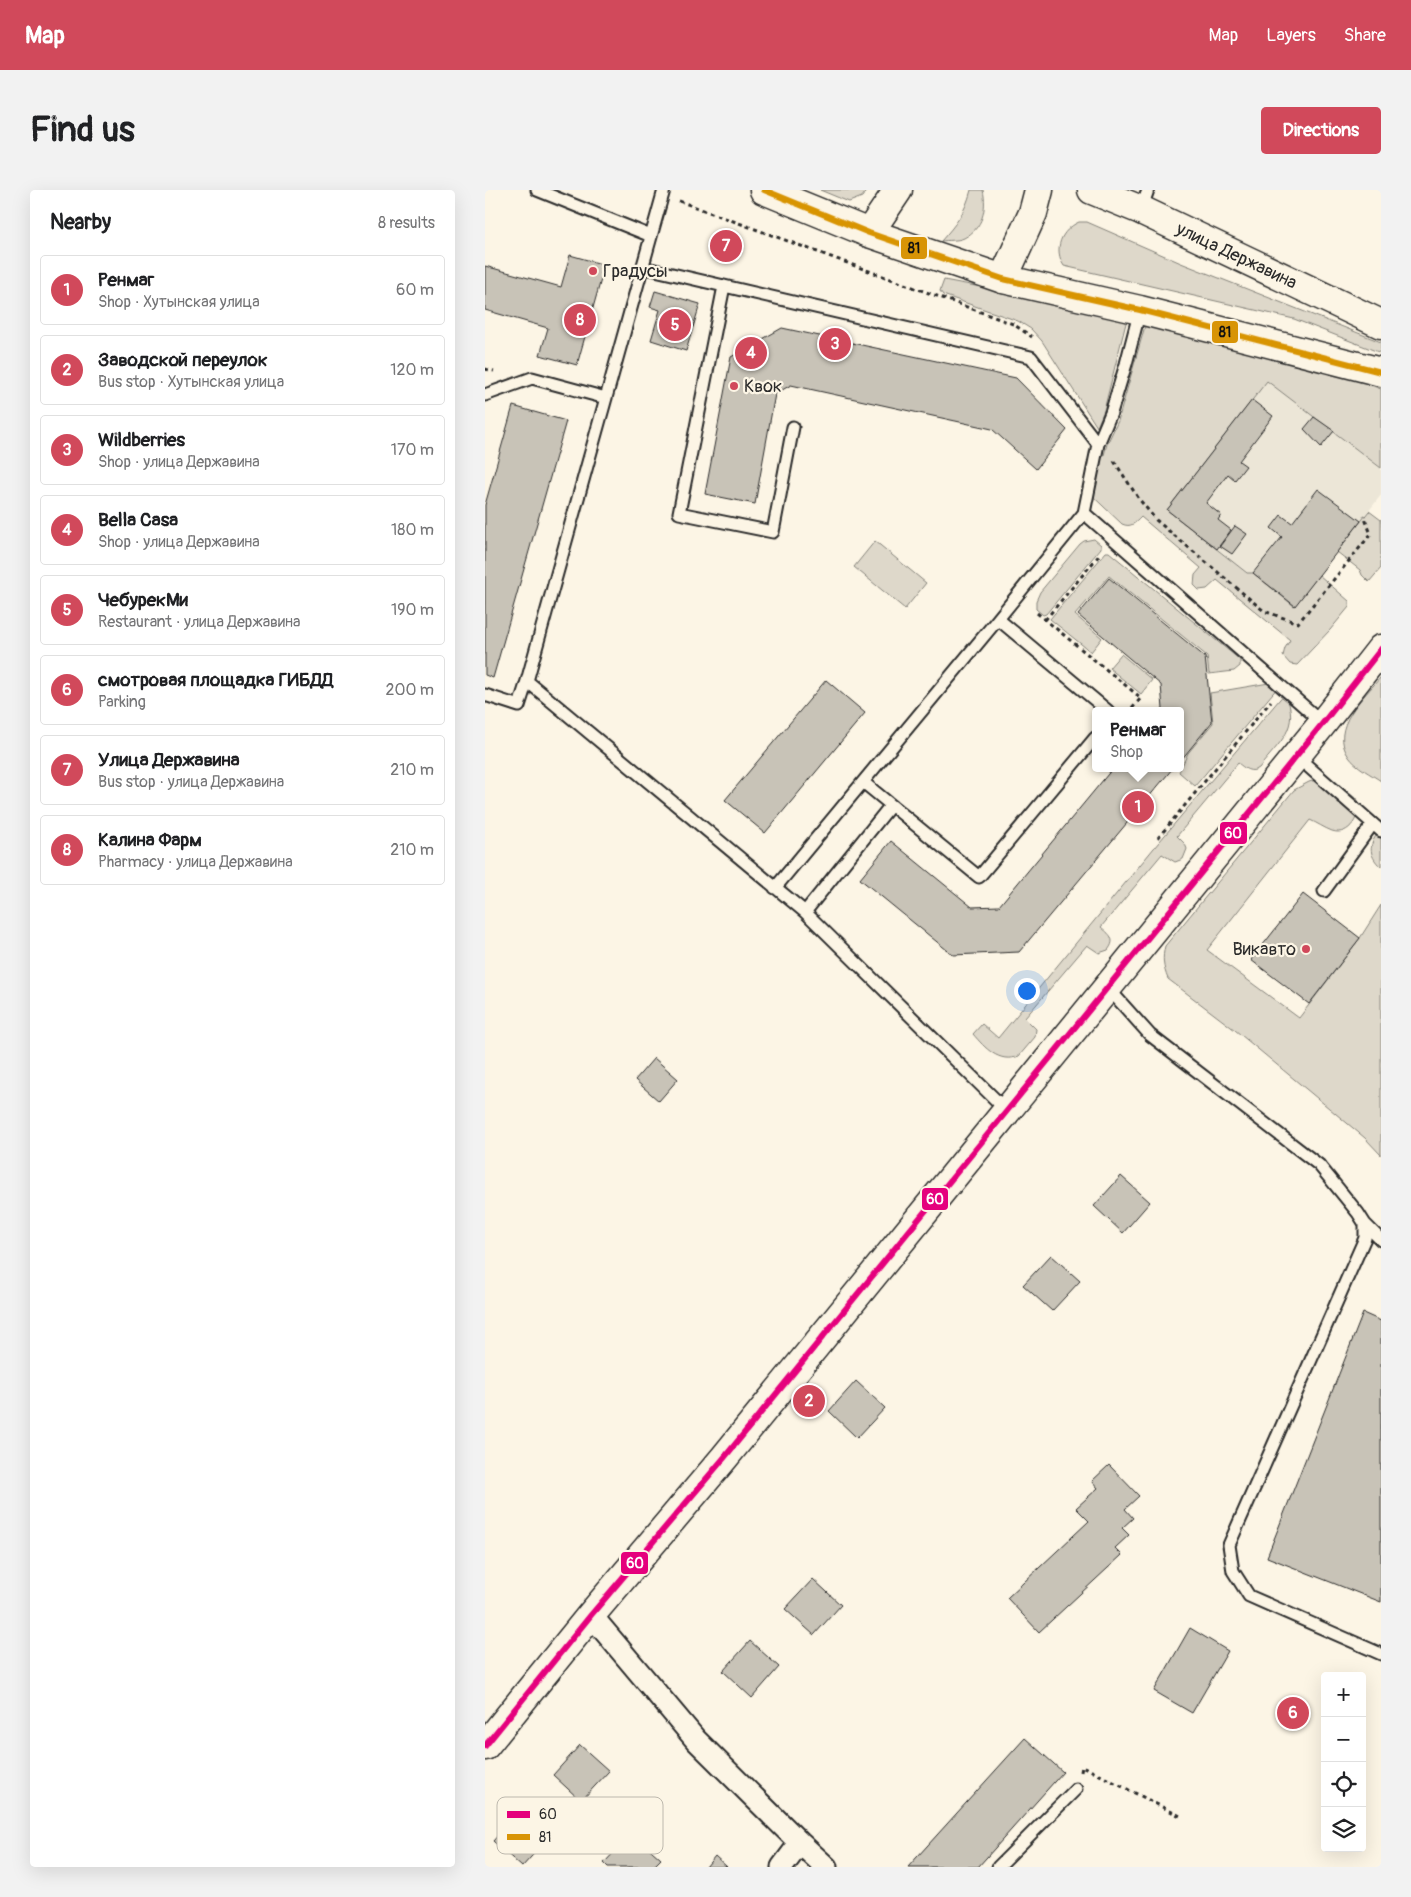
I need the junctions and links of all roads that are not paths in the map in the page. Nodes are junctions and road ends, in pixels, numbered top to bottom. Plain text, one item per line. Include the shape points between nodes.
1 (537, 190) edge
2 (664, 190) edge
3 (765, 190) edge
4 (898, 190) edge
5 (1039, 190) edge
6 (1092, 190) edge
7 (1145, 200) edge
8 (869, 233) junction
9 (651, 236) junction
10 (642, 267) junction
11 (1003, 278) junction
12 (724, 286) junction
13 (1140, 310) junction
14 (1381, 324) edge
15 (1381, 372) edge
16 (485, 395) edge
17 (606, 398) junction
18 (793, 427) dead end
19 (1097, 444) junction
20 (1084, 513) junction
21 (998, 619) junction
22 (1381, 649) edge
23 (527, 681) junction
24 (485, 696) edge
25 (1103, 707) edge
26 (1323, 723) junction
27 (1092, 742) edge
28 (1295, 755) junction
29 (863, 782) junction
30 (891, 805) junction
31 (1377, 828) edge
32 (775, 888) junction
33 (1325, 891) dead end
34 (805, 912) junction
35 (1107, 988) junction
36 (1006, 1110) junction
37 (1365, 1224) junction
38 (1381, 1240) edge
39 (591, 1615) junction
40 (1381, 1654) edge
41 (485, 1746) edge
42 (1076, 1789) road end
43 (800, 1843) junction
44 (783, 1867) edge
45 (826, 1867) edge
46 (998, 1867) edge

1 - 9 lane
2 - 9 lane
3 - 8 street
4 - 8 street
5 - 11 street via 1033,212
6 - 7 street, улица Державина
7 - 14 street, улица Державина
8 - 11 street
9 - 10 lane
10 - 12 lane
10 - 17 lane
11 - 13 street
12 - 18 lane via 679,513 773,532
12 - 19 lane via 1031,357
13 - 15 street
13 - 19 lane via 1111,413
16 - 17 lane via 532,378
17 - 23 lane
19 - 20 lane
20 - 21 lane
20 - 26 lane
21 - 25 lane
21 - 29 lane
22 - 26 street
23 - 24 lane via 519,706
23 - 32 lane
26 - 28 street
27 - 30 lane via 979,877
28 - 31 lane
28 - 35 street
29 - 30 lane
29 - 32 lane
30 - 34 lane
31 - 33 lane
32 - 34 lane
34 - 36 lane
35 - 36 street
35 - 37 lane via 1150,1035 1319,1166
36 - 39 street
37 - 38 lane
37 - 40 lane via 1365,1238 1229,1545 1233,1571 1249,1596
39 - 41 street
39 - 43 street via 695,1740
42 - 46 lane
43 - 44 street
43 - 45 street

